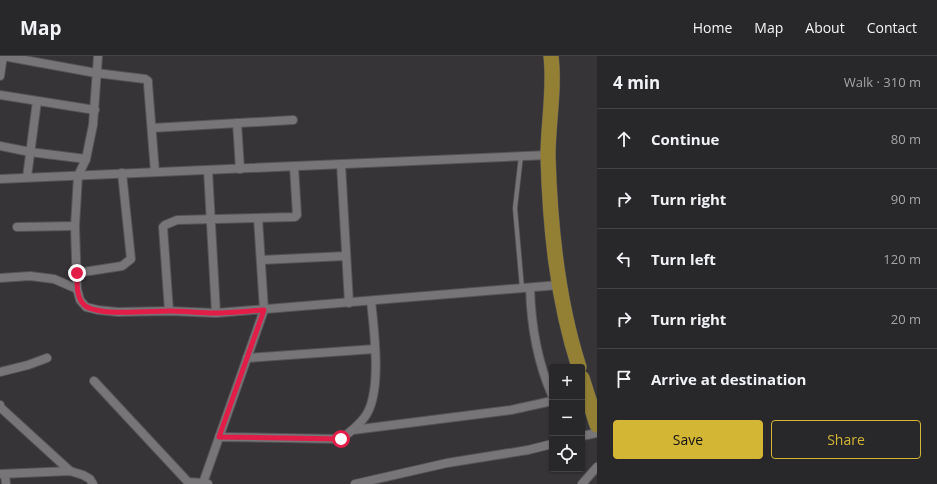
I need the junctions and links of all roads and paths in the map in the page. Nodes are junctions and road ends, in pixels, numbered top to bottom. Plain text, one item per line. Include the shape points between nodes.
1 (3, 56) edge
2 (98, 56) edge
3 (551, 56) edge
4 (96, 73) junction
5 (0, 76) edge
6 (0, 95) edge
7 (37, 101) junction
8 (95, 110) junction
9 (293, 120) dead end
10 (237, 123) junction
11 (152, 128) junction
12 (0, 146) edge
13 (30, 152) junction
14 (548, 155) junction
15 (520, 156) junction
16 (86, 160) junction
17 (341, 164) junction
18 (294, 166) junction
19 (240, 168) junction
20 (208, 170) junction
21 (155, 172) junction
22 (122, 173) junction
23 (78, 176) junction
24 (27, 177) junction
25 (0, 179) edge
26 (258, 218) junction
27 (211, 219) junction
28 (75, 226) junction
29 (17, 227) dead end
30 (346, 256) junction
31 (261, 260) junction
32 (77, 273) junction
33 (0, 278) edge
34 (559, 285) junction
35 (526, 288) junction
36 (77, 289) junction
37 (371, 301) junction
38 (348, 303) junction
39 (264, 310) junction
40 (169, 311) junction
41 (216, 313) junction
42 (375, 349) junction
43 (47, 358) dead end
44 (247, 358) junction
45 (578, 364) edge
46 (0, 372) edge
47 (94, 381) dead end
48 (585, 387) edge
49 (549, 388) edge
50 (549, 402) edge
51 (0, 406) edge
52 (597, 424) edge
53 (353, 430) junction
54 (597, 433) edge
55 (585, 435) edge
56 (219, 437) junction
57 (549, 445) edge
58 (597, 467) edge
59 (70, 471) junction
60 (2, 474) edge
61 (186, 483) edge
62 (205, 483) edge
63 (6, 484) edge
64 (93, 484) edge
65 (355, 484) edge
66 (582, 484) edge

1 - 4 street
1 - 5 street
2 - 4 street
3 - 14 highway via 553,71
4 - 8 street
4 - 11 street via 148,81
6 - 7 street
7 - 8 street
7 - 13 street
8 - 16 street
9 - 10 street
10 - 11 street
10 - 19 street
11 - 21 street
12 - 13 street
13 - 16 street
13 - 24 street
14 - 15 street
14 - 34 highway via 551,224
15 - 17 street
15 - 35 lane via 515,208
16 - 23 street
17 - 18 street
17 - 30 street
18 - 19 street
18 - 26 street via 297,215
19 - 20 street
20 - 21 street
20 - 27 street
21 - 22 street
22 - 23 street
22 - 32 street via 131,259 122,266
23 - 24 street
23 - 28 street
24 - 25 street
26 - 27 street
26 - 31 street
27 - 40 street via 177,220 163,228
27 - 41 street
28 - 29 street
28 - 32 street
30 - 31 street
30 - 38 street
31 - 39 street
32 - 36 street
33 - 36 street via 30,276 54,279
34 - 35 street
34 - 45 highway
35 - 37 street
35 - 49 street via 536,345
36 - 40 street via 80,300 86,307 98,310
37 - 38 street
37 - 42 street
38 - 39 street
39 - 41 street
39 - 44 street
40 - 41 street
42 - 44 street
42 - 53 street via 375,390 372,404 365,418
43 - 46 street
44 - 56 street
47 - 61 street
48 - 52 highway
50 - 53 street via 511,410
51 - 59 street
53 - 56 street via 341,439
54 - 55 street
56 - 62 street
57 - 65 street via 447,463
58 - 66 street
59 - 60 street
59 - 64 street via 82,474
60 - 63 street
61 - 62 street

